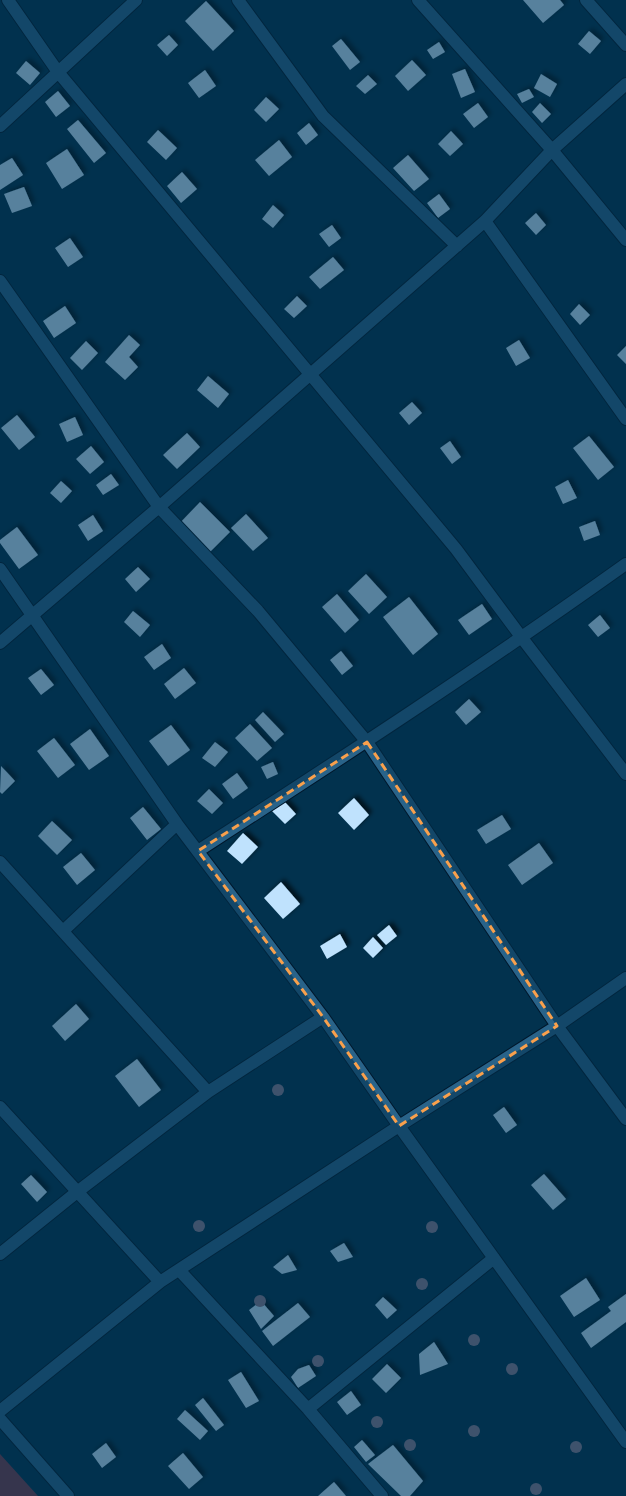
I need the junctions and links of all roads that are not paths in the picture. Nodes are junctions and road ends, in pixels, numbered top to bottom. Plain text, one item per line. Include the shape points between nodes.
1 (8, 0) edge
2 (136, 0) edge
3 (238, 0) edge
4 (418, 0) edge
5 (586, 0) edge
6 (626, 45) edge
7 (58, 72) junction
8 (626, 84) edge
9 (0, 126) edge
10 (552, 150) junction
11 (485, 221) junction
12 (626, 240) edge
13 (457, 246) junction
14 (0, 281) edge
15 (309, 374) junction
16 (626, 419) edge
17 (159, 507) junction
18 (626, 564) edge
19 (0, 569) edge
20 (33, 614) junction
21 (522, 638) junction
22 (0, 643) edge
23 (367, 742) junction
24 (626, 774) edge
25 (177, 824) junction
26 (198, 851) junction
27 (0, 862) edge
28 (63, 931) junction
29 (626, 978) edge
30 (323, 1017) junction
31 (557, 1026) junction
32 (208, 1092) junction
33 (0, 1107) edge
34 (626, 1119) edge
35 (399, 1126) junction
36 (77, 1192) junction
37 (0, 1254) edge
38 (494, 1258) junction
39 (179, 1270) junction
40 (160, 1282) junction
41 (308, 1409) junction
42 (0, 1411) edge
43 (0, 1419) edge
44 (626, 1442) edge
45 (68, 1496) edge
46 (382, 1496) edge

1 - 7 street
2 - 7 street
3 - 13 street via 323,116
4 - 10 street
5 - 6 street
7 - 9 street
7 - 15 street
8 - 10 street
10 - 11 street
10 - 12 street
11 - 13 street
11 - 16 street
13 - 15 street
14 - 17 street
15 - 17 street
15 - 21 street via 456,549
17 - 20 street
17 - 23 street via 258,611
18 - 21 street
19 - 20 street
20 - 22 street
20 - 25 street
21 - 23 street
21 - 24 street
23 - 26 street
23 - 31 street
25 - 26 street
25 - 28 street
26 - 30 street
27 - 28 street
28 - 32 street
29 - 31 street
30 - 32 street
30 - 35 street
31 - 34 street
31 - 35 street
32 - 36 street
33 - 36 street
35 - 38 street
35 - 39 street
36 - 37 street
36 - 40 street
38 - 41 street
38 - 44 street
39 - 40 street
39 - 41 street
40 - 42 street
41 - 46 street
43 - 45 street

